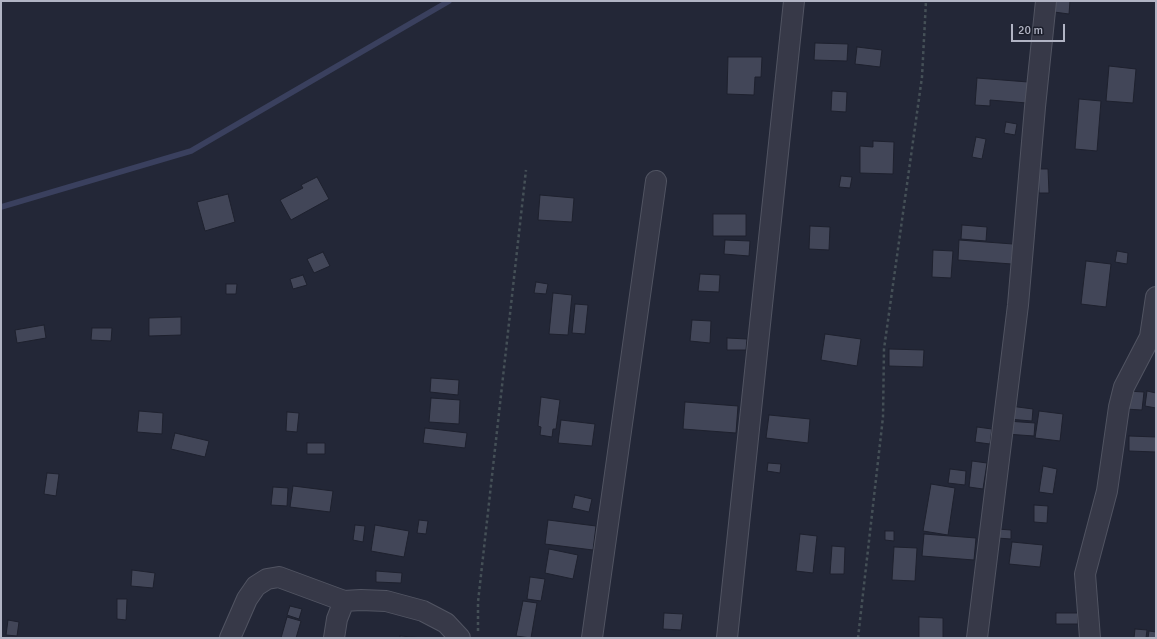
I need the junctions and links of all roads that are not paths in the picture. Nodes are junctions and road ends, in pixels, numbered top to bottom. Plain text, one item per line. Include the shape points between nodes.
1 (794, 1) edge
2 (1046, 1) edge
3 (656, 181) dead end
4 (1156, 297) edge
5 (344, 601) junction
6 (230, 638) edge
7 (334, 638) edge
8 (460, 638) edge
9 (592, 638) edge
10 (727, 638) edge
11 (978, 638) edge
12 (1090, 638) edge

1 - 10 street
2 - 11 street via 1018,305
3 - 9 street
4 - 12 street via 1150,337 1124,387 1108,491 1085,574
5 - 6 street via 279,577 267,579 256,586 247,599
5 - 7 street via 337,619
5 - 8 street via 386,601 423,611 446,623

